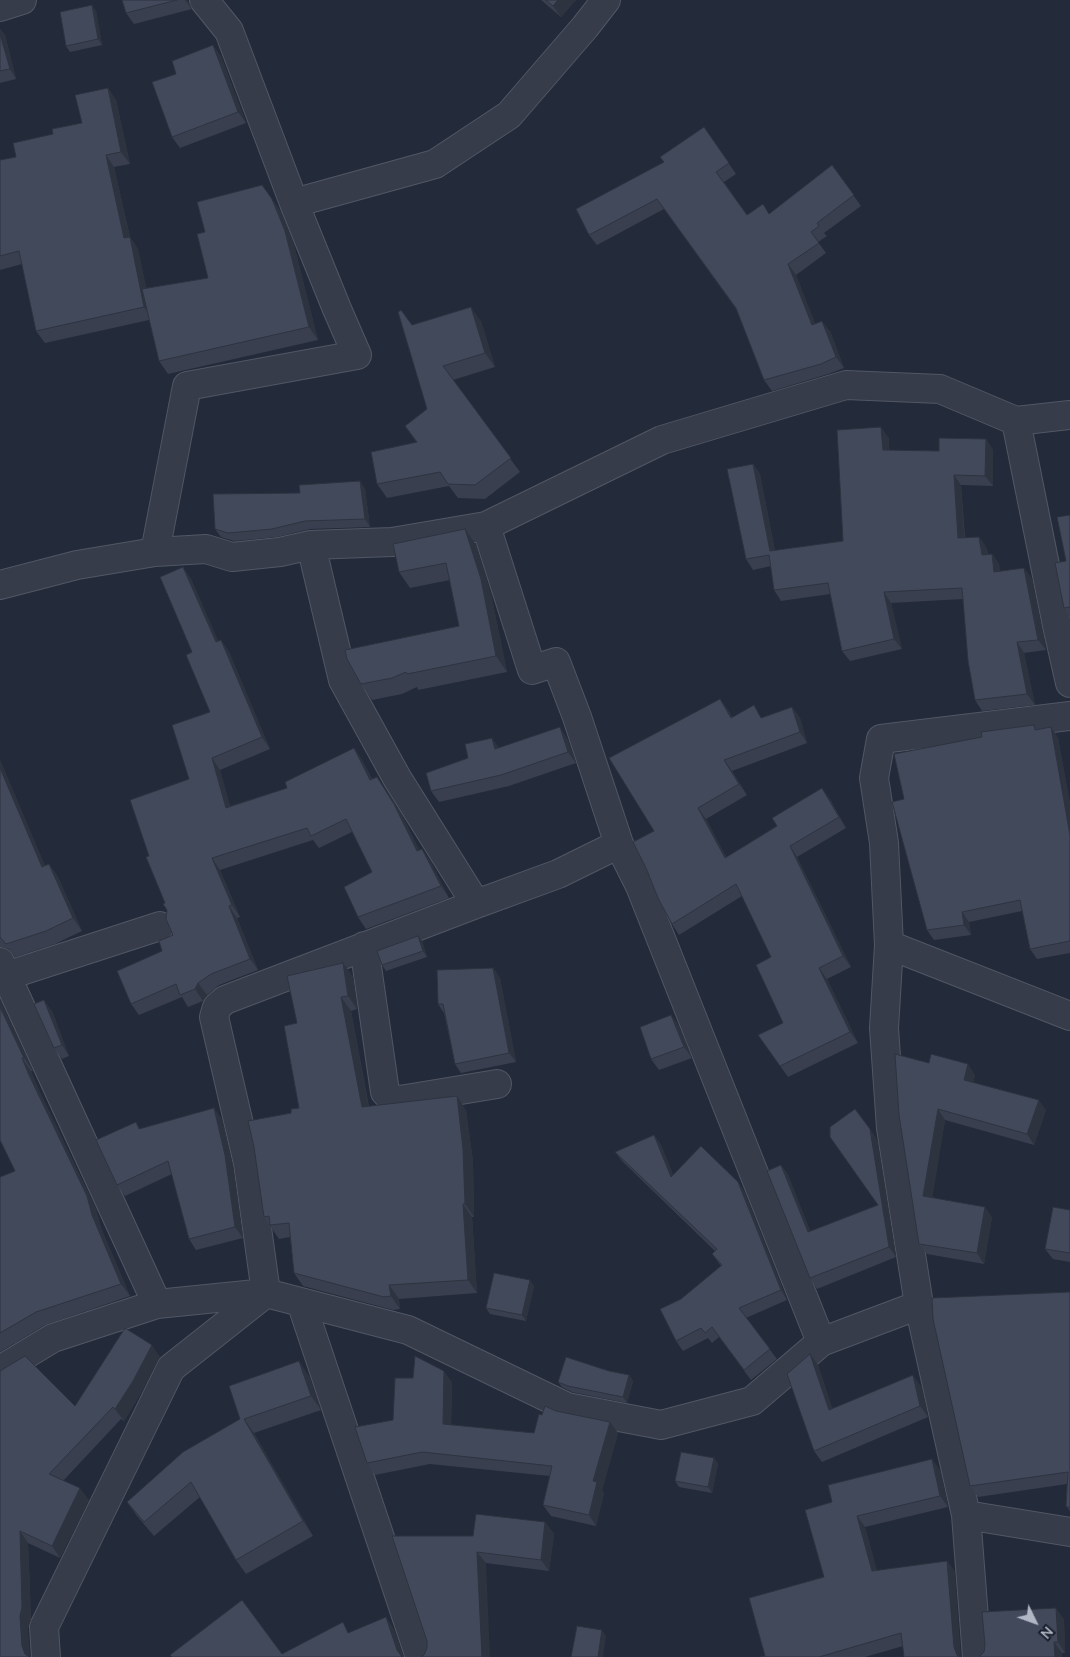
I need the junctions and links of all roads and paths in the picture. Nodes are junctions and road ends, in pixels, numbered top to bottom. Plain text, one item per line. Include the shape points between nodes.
1 (22, 0) edge
2 (204, 0) edge
3 (606, 0) edge
4 (0, 7) edge
5 (294, 203) junction
6 (1070, 415) edge
7 (1016, 421) junction
8 (486, 526) junction
9 (311, 545) junction
10 (154, 552) junction
11 (0, 585) edge
12 (1064, 629) edge
13 (1070, 683) edge
14 (1070, 716) edge
15 (618, 844) junction
16 (476, 904) junction
17 (160, 926) dead end
18 (889, 944) junction
19 (364, 946) junction
20 (3, 969) edge
21 (1070, 1016) edge
22 (497, 1084) dead end
23 (266, 1293) junction
24 (301, 1302) junction
25 (157, 1304) junction
26 (919, 1305) junction
27 (821, 1342) junction
28 (0, 1370) edge
29 (966, 1515) junction
30 (1070, 1532) edge
31 (46, 1657) edge
32 (420, 1657) edge
33 (977, 1657) edge

1 - 4 street
2 - 5 street via 229,31
3 - 5 street via 509,115 435,164
5 - 10 street via 357,355 187,386
6 - 7 street
7 - 8 street via 940,389 846,385 662,440
7 - 12 street
8 - 9 street via 392,542
8 - 15 street via 532,670 556,662
9 - 10 street via 280,552 232,556 206,549
9 - 16 street via 343,680 397,778
10 - 11 street
12 - 13 street
14 - 18 street via 881,739 874,778 884,843
15 - 16 street via 558,874
15 - 27 street via 640,886
16 - 19 street
17 - 20 street
18 - 21 street
18 - 26 street via 884,1028 892,1128
19 - 22 street via 385,1092 392,1099 400,1100
19 - 23 street via 225,1000 216,1007 214,1017 248,1163
20 - 25 street
23 - 24 street
23 - 25 street
23 - 31 street via 171,1368 44,1627
24 - 27 street via 408,1330 567,1407 661,1425 752,1401
24 - 32 street
25 - 28 street via 53,1338
26 - 27 street
26 - 29 street
29 - 30 street
29 - 33 street

